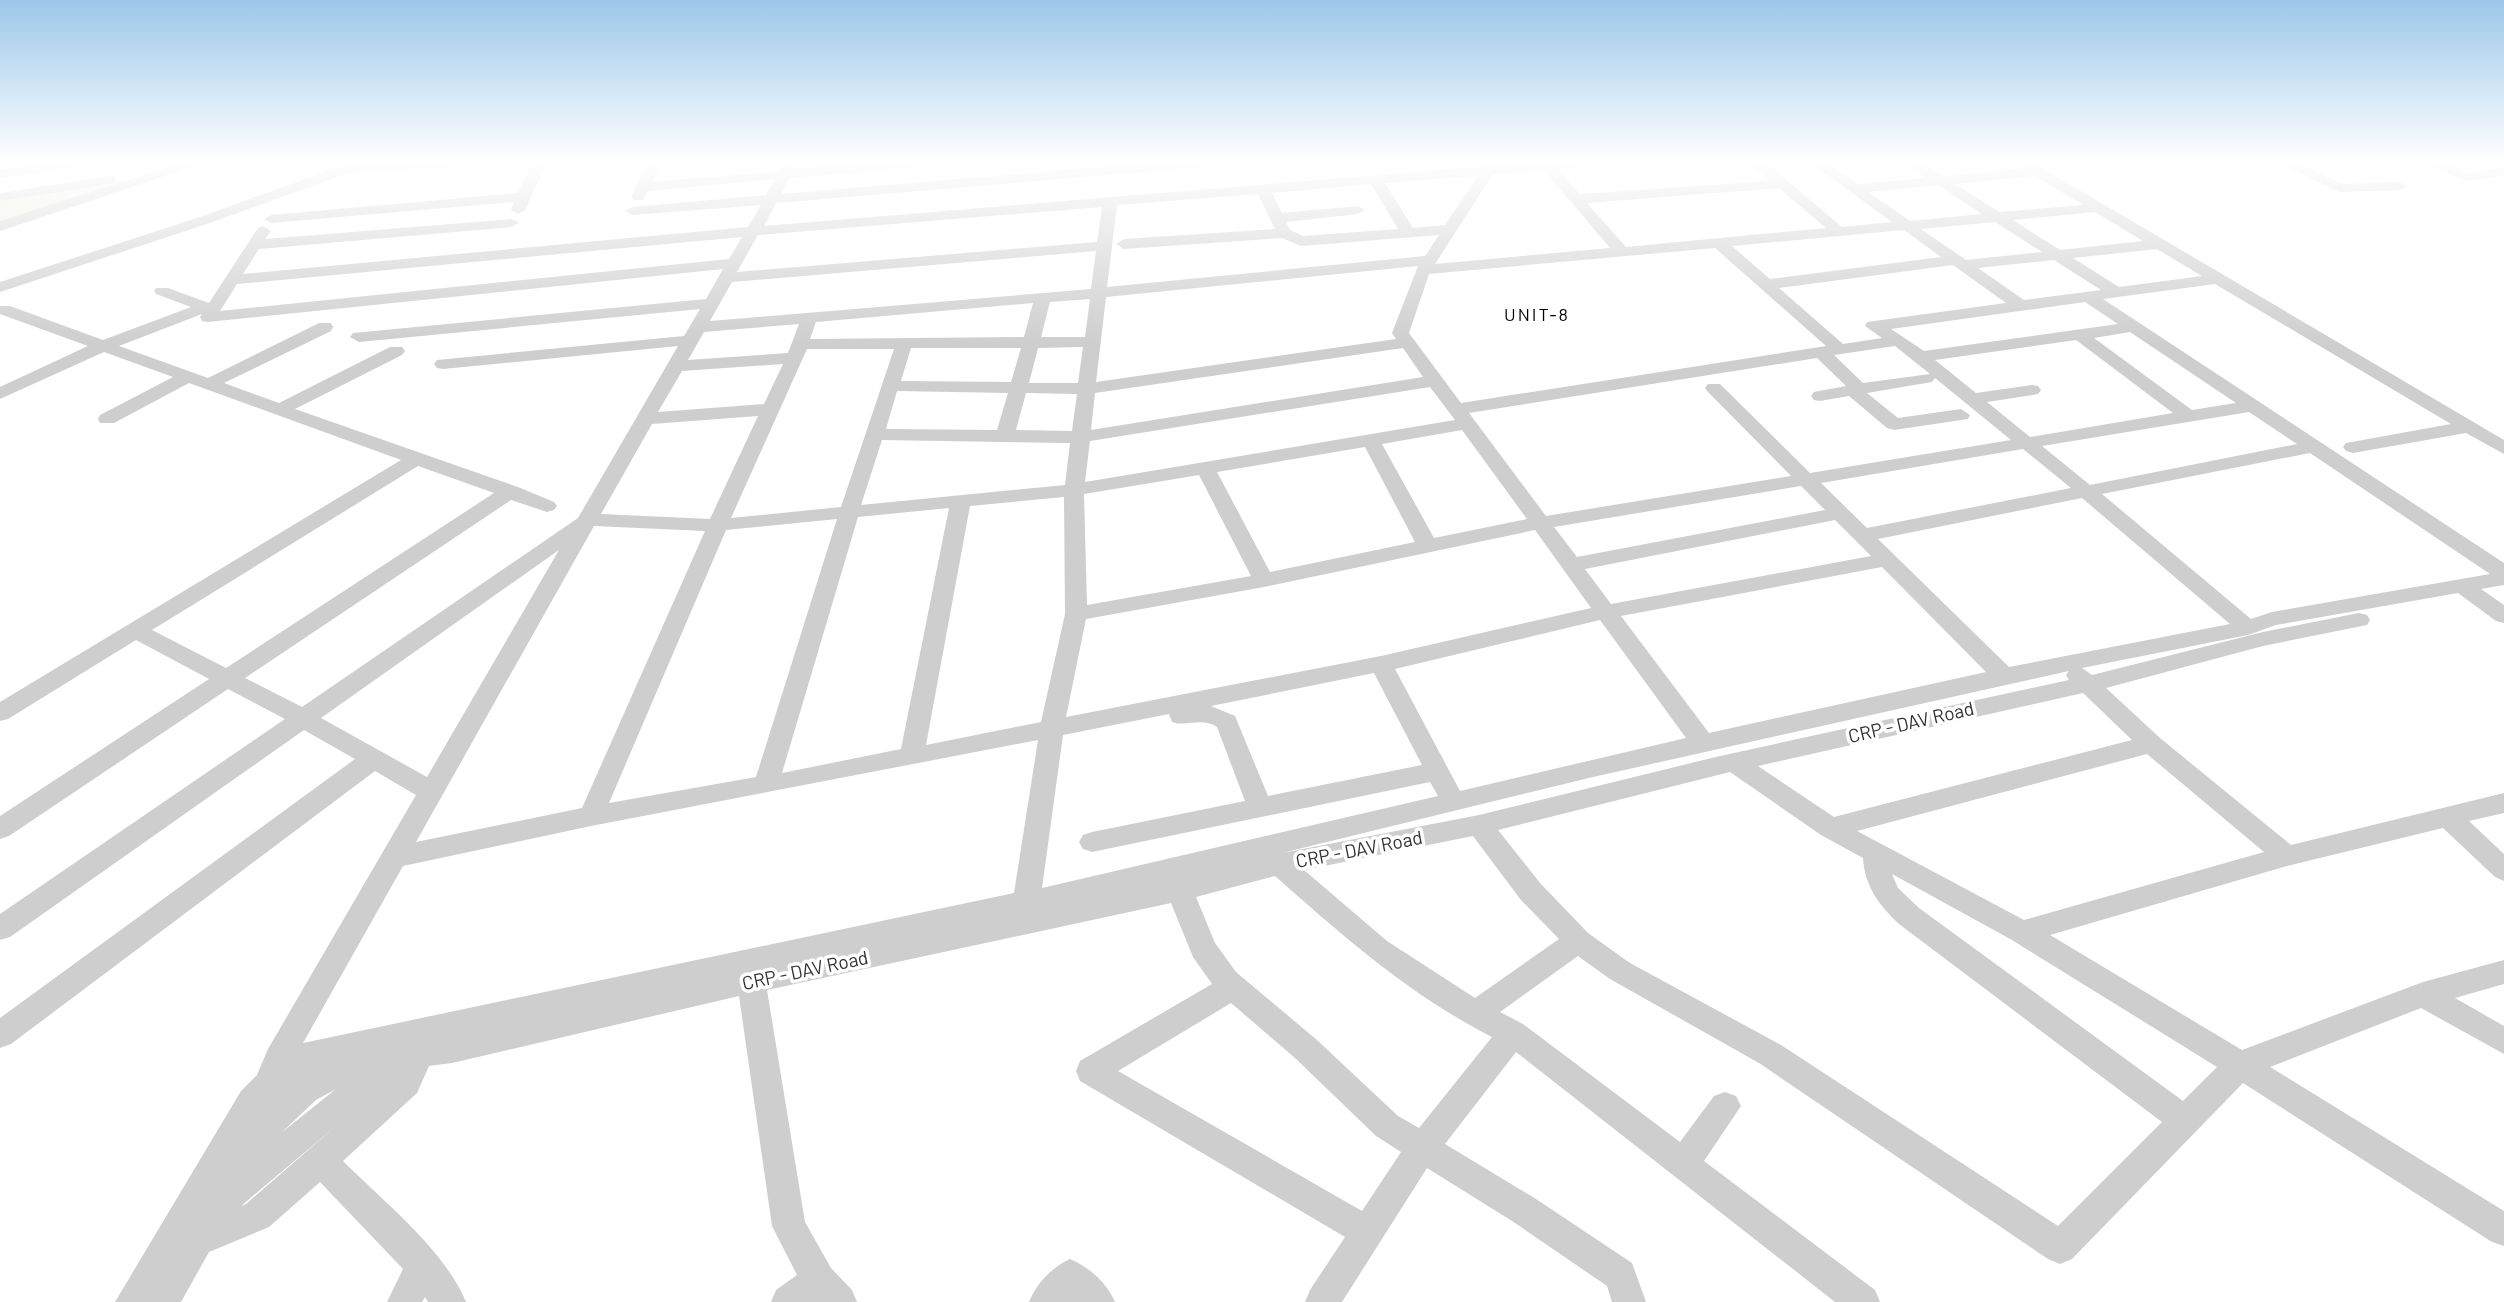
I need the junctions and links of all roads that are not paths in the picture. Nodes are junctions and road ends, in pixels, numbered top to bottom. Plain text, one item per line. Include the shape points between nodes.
1 (200, 222) edge
2 (210, 222) edge
3 (269, 222) edge
4 (400, 222) edge
5 (627, 222) edge
6 (759, 222) edge
7 (875, 222) edge
8 (1112, 222) edge
9 (1278, 222) edge
10 (1297, 222) edge
11 (1402, 222) edge
12 (1456, 222) edge
13 (1596, 222) edge
14 (1827, 222) edge
15 (1900, 222) edge
16 (1949, 222) edge
17 (2005, 222) edge
18 (2120, 222) edge
19 (2133, 222) edge
20 (512, 223) joint
21 (1280, 225) junction
22 (1906, 226) junction
23 (1451, 229) junction
24 (753, 232) junction
25 (1408, 232) junction
26 (1839, 232) junction
27 (394, 233) junction
28 (1719, 243) junction
29 (254, 244) junction
30 (618, 244) junction
31 (2158, 244) junction
32 (1114, 245) junction
33 (1622, 252) junction
34 (2057, 255) junction
35 (498, 256) junction
36 (1959, 262) junction
37 (1426, 265) junction
38 (376, 267) junction
39 (731, 271) junction
40 (2217, 279) junction
41 (232, 280) junction
42 (1764, 285) junction
43 (0, 287) edge
44 (162, 291) dead end
45 (1099, 293) junction
46 (2117, 293) junction
47 (2088, 297) junction
48 (1043, 298) junction
49 (383, 299) junction
50 (2, 302) edge
51 (712, 303) junction
52 (2021, 306) junction
53 (809, 318) junction
54 (325, 327) dead end
55 (460, 327) junction
56 (2133, 327) junction
57 (695, 333) junction
58 (2080, 335) junction
59 (1899, 340) junction
60 (1030, 342) junction
61 (1093, 342) junction
62 (905, 343) junction
63 (1405, 343) junction
64 (105, 345) junction
65 (1839, 349) junction
66 (396, 351) dead end
67 (797, 351) junction
68 (1820, 352) junction
69 (1920, 356) junction
70 (676, 366) junction
71 (189, 376) junction
72 (1926, 377) dead end
73 (1433, 381) junction
74 (211, 383) junction
75 (891, 386) junction
76 (1018, 388) junction
77 (1714, 388) dead end
78 (1087, 389) junction
79 (1856, 390) junction
80 (2032, 390) dead end
81 (0, 394) edge
82 (1820, 396) dead end
83 (2252, 406) junction
84 (1966, 407) junction
85 (281, 409) junction
86 (771, 409) junction
87 (2187, 415) junction
88 (1460, 417) junction
89 (107, 419) dead end
90 (646, 419) junction
91 (2469, 427) junction
92 (875, 434) junction
93 (1005, 436) junction
94 (1081, 437) junction
95 (2504, 437) edge
96 (1371, 441) junction
97 (2026, 443) junction
98 (2313, 447) junction
99 (2353, 447) dead end
100 (2504, 448) edge
101 (418, 458) junction
102 (1206, 468) junction
103 (1808, 479) junction
104 (1074, 490) junction
105 (511, 491) junction
106 (2086, 491) junction
107 (961, 500) junction
108 (547, 506) dead end
109 (849, 512) junction
110 (1842, 513) junction
111 (588, 520) junction
112 (1539, 523) junction
113 (718, 525) junction
114 (1864, 535) junction
115 (1428, 547) junction
116 (1888, 559) junction
117 (1570, 565) junction
118 (2504, 576) edge
119 (1264, 580) junction
120 (2469, 589) junction
121 (2504, 591) edge
122 (1605, 612) junction
123 (1076, 614) junction
124 (2504, 616) edge
125 (2248, 628) junction
126 (136, 631) junction
127 (1381, 664) junction
128 (2068, 664) junction
129 (2004, 676) junction
130 (226, 679) junction
131 (2086, 684) junction
132 (0, 713) edge
133 (303, 719) junction
134 (1052, 728) junction
135 (1108, 730) dead end
136 (2151, 744) junction
137 (1704, 746) junction
138 (912, 756) junction
139 (373, 760) junction
140 (1734, 762) junction
141 (1437, 771) junction
142 (1568, 774) junction
143 (766, 785) junction
144 (432, 792) junction
145 (1582, 799) junction
146 (1453, 801) junction
147 (2504, 803) edge
148 (1260, 808) junction
149 (591, 816) junction
150 (2448, 817) junction
151 (1479, 825) junction
152 (0, 828) edge
153 (1830, 828) junction
154 (1092, 842) dead end
155 (1876, 853) junction
156 (2287, 856) junction
157 (395, 857) junction
158 (1280, 864) junction
159 (2504, 870) edge
160 (1180, 890) junction
161 (1026, 902) junction
162 (0, 929) edge
163 (2022, 932) junction
164 (1578, 941) junction
165 (2504, 972) edge
166 (751, 981) junction
167 (1233, 987) junction
168 (2423, 994) junction
169 (1475, 1014) junction
170 (1513, 1033) junction
171 (0, 1035) edge
172 (2504, 1041) edge
173 (409, 1056) junction
174 (2240, 1065) junction
175 (269, 1083) junction
176 (1725, 1106) dead end
177 (275, 1116) junction
178 (2184, 1121) junction
179 (1423, 1147) junction
180 (321, 1161) junction
181 (1683, 1164) junction
182 (217, 1205) junction
183 (2504, 1230) edge
184 (1367, 1232) junction
185 (197, 1240) junction
186 (423, 1265) junction
187 (829, 1291) edge
188 (132, 1302) edge
189 (162, 1302) edge
190 (404, 1302) edge
191 (449, 1302) edge
192 (788, 1302) edge
193 (1046, 1302) edge
194 (1098, 1302) edge
195 (1322, 1302) edge
196 (1629, 1302) edge
197 (1863, 1302) edge

1 - 43 street
2 - 50 street
3 - 29 street
4 - 27 street
5 - 30 street
6 - 24 street
7 - 24 street
8 - 32 street
9 - 21 street
10 - 21 street
11 - 25 street
12 - 23 street
13 - 33 street
14 - 26 street
15 - 22 street
16 - 22 street
17 - 34 street
18 - 31 street
19 - 95 street
20 - 27 street
20 - 35 street
21 - 25 street via 1307,241
21 - 32 street
22 - 26 street
22 - 36 street
23 - 25 street
23 - 37 street
24 - 30 street
24 - 39 street
26 - 28 street
27 - 29 street
27 - 38 street
28 - 33 street
28 - 42 street
29 - 41 street
30 - 35 street
31 - 34 street
31 - 40 street
32 - 39 street
32 - 45 street
33 - 37 street
34 - 36 street
34 - 46 street
35 - 38 street
36 - 42 street
36 - 52 street
37 - 45 street
37 - 63 street via 1400,333
38 - 41 street
39 - 49 street
39 - 51 street
40 - 46 street
40 - 91 street
41 - 49 street via 208,317
42 - 65 street
44 - 64 street via 202,308
45 - 48 street
45 - 61 street
46 - 47 street
47 - 52 street
47 - 56 street
48 - 53 street
48 - 60 street
49 - 55 street via 359,337
50 - 64 street
51 - 55 street
51 - 57 street
52 - 59 street via 1873,326
53 - 57 street
53 - 67 street
54 - 74 street
55 - 57 street via 443,364
56 - 58 street
56 - 83 street
57 - 70 street
58 - 69 street
58 - 87 street
59 - 65 street
59 - 69 street
60 - 61 street
60 - 62 street
60 - 76 street
61 - 78 street
62 - 67 street
62 - 75 street
63 - 73 street
63 - 78 street
64 - 71 street
64 - 81 street
65 - 68 street
66 - 85 street
67 - 70 street
67 - 86 street
68 - 79 street
68 - 88 street
69 - 84 street
70 - 90 street
71 - 74 street
71 - 89 street
72 - 79 street
73 - 88 street
73 - 94 street
74 - 85 street
75 - 76 street
75 - 92 street
76 - 78 street
76 - 93 street
77 - 103 street
78 - 94 street
79 - 82 street
79 - 84 street via 1894,424
80 - 84 street
83 - 87 street
83 - 98 street
84 - 97 street
85 - 101 street
86 - 90 street
86 - 113 street
87 - 97 street
88 - 96 street
88 - 112 street
90 - 111 street
91 - 99 street
91 - 100 street
92 - 93 street
92 - 109 street
93 - 94 street
94 - 104 street
96 - 102 street
96 - 115 street
97 - 103 street
97 - 106 street
98 - 106 street
98 - 118 street
101 - 105 street
101 - 126 street
102 - 104 street
102 - 119 street
103 - 110 street
103 - 112 street
104 - 107 street
104 - 123 street
105 - 108 street
105 - 130 street
106 - 114 street
106 - 125 street
107 - 109 street
107 - 138 street
109 - 113 street
109 - 143 street
110 - 114 street
110 - 117 street
111 - 113 street
111 - 133 street
111 - 144 street
112 - 115 street
112 - 117 street
113 - 149 street
114 - 116 street
115 - 119 street
116 - 122 street
116 - 129 street
117 - 122 street
118 - 120 street, CRP - DAV Road
119 - 123 street
120 - 121 street, CRP - DAV Road
120 - 124 street
120 - 125 street, CRP - DAV Road via 2272,620
120 - 131 street, CRP - DAV Road
122 - 127 street
122 - 137 street
123 - 134 street
125 - 128 street, CRP - DAV Road
126 - 130 street
126 - 132 street
127 - 134 street
127 - 141 street
128 - 129 street, CRP - DAV Road
128 - 131 street
129 - 137 street, CRP - DAV Road
130 - 133 street
130 - 152 street
131 - 136 street
131 - 140 street, CRP - DAV Road
133 - 139 street
133 - 162 street
134 - 138 street
134 - 161 street
135 - 148 street via 1195,713 1219,716 1231,729
136 - 153 street
136 - 156 street
137 - 142 street, CRP - DAV Road
138 - 143 street
139 - 144 street
139 - 171 street
140 - 145 street, CRP - DAV Road
140 - 153 street
141 - 146 street
141 - 148 street
142 - 145 street
142 - 146 street, CRP - DAV Road
143 - 149 street
144 - 157 street
145 - 151 street, CRP - DAV Road
146 - 161 street, CRP - DAV Road
147 - 150 street
148 - 154 street
149 - 157 street
150 - 156 street
150 - 159 street
151 - 158 street, CRP - DAV Road
151 - 164 street via 1531,892
153 - 155 street
155 - 163 street
155 - 178 street via 1877,877 1909,916
156 - 163 street
157 - 175 street
158 - 160 street, CRP - DAV Road
158 - 169 street via 1377,949
160 - 166 street, CRP - DAV Road
160 - 167 street via 1203,949
161 - 175 street, CRP - DAV Road via 313,1053
163 - 174 street
164 - 169 street
164 - 178 street via 1620,971 1770,1054 2060,1247
165 - 168 street
166 - 173 street, CRP - DAV Road
166 - 187 street via 789,1226
167 - 179 street via 1387,1126
167 - 184 street via 1091,1071
168 - 172 street
168 - 174 street
169 - 170 street
170 - 179 street
170 - 181 street
173 - 177 street, CRP - DAV Road via 321,1080
173 - 180 street via 406,1083
173 - 182 street
174 - 178 street
174 - 183 street
175 - 177 street
175 - 188 street via 252,1101
176 - 181 street
177 - 182 street, CRP - DAV Road
179 - 184 street
179 - 196 street via 1620,1275
180 - 185 street via 257,1216
180 - 186 street
181 - 197 street
182 - 185 street, CRP - DAV Road
184 - 195 street
185 - 189 street, CRP - DAV Road
186 - 190 street
186 - 191 street
187 - 192 street
193 - 194 street via 1070,1276

